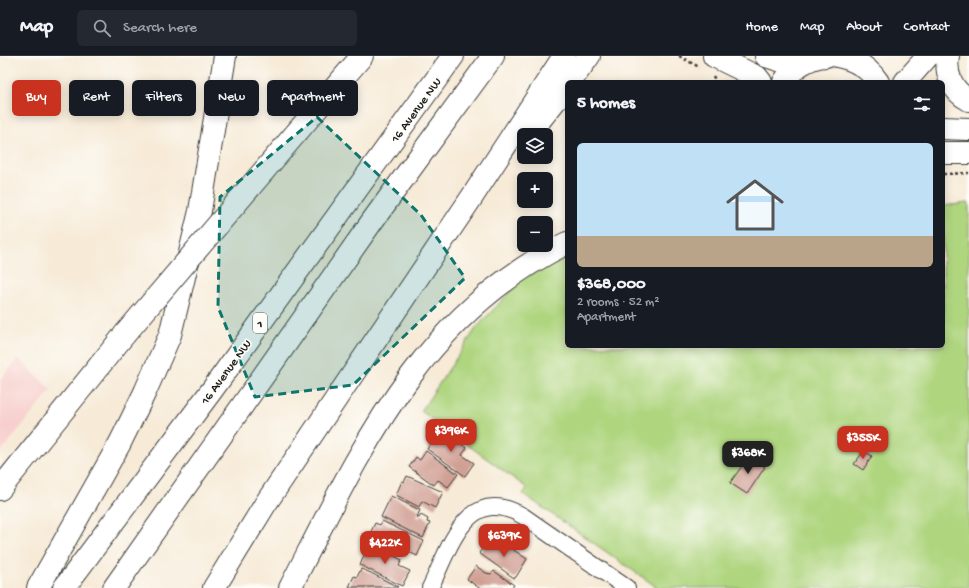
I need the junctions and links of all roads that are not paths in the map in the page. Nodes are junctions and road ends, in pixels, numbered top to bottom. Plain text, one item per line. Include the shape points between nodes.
1 (211, 56) edge
2 (225, 56) edge
3 (357, 56) edge
4 (362, 56) edge
5 (453, 56) edge
6 (493, 56) edge
7 (564, 56) edge
8 (589, 56) edge
9 (714, 56) edge
10 (766, 56) edge
11 (837, 56) edge
12 (928, 56) edge
13 (948, 56) edge
14 (816, 58) edge
15 (340, 80) edge
16 (341, 80) edge
17 (571, 80) edge
18 (759, 80) edge
19 (786, 80) edge
20 (876, 80) edge
21 (906, 80) edge
22 (565, 89) edge
23 (969, 100) edge
24 (310, 116) edge
25 (214, 123) junction
26 (534, 128) edge
27 (945, 128) edge
28 (969, 129) edge
29 (517, 149) edge
30 (945, 153) edge
31 (969, 153) edge
32 (446, 236) junction
33 (565, 244) edge
34 (0, 489) edge
35 (38, 588) edge
36 (64, 588) edge
37 (114, 588) edge
38 (214, 588) edge
39 (290, 588) edge
40 (430, 588) edge
41 (627, 588) edge

1 - 25 main road
2 - 25 main road
3 - 15 main road
4 - 16 main road
5 - 36 main road, 16 Avenue NW / 1 via 212,390
6 - 37 main road via 373,220
7 - 32 main road
8 - 17 main road
9 - 18 main road
10 - 14 main road via 782,61
11 - 20 main road via 858,63 869,70
12 - 21 main road
13 - 23 main road via 946,68 953,85
14 - 19 main road via 794,69
22 - 26 main road
24 - 34 main road, bridge via 125,334
25 - 35 main road via 200,211 170,335 120,443
27 - 28 main road
29 - 32 main road
30 - 31 main road
32 - 38 main road via 266,503
33 - 39 main road via 498,285 471,307 442,337 402,386 377,424
40 - 41 street via 463,523 474,512 492,506 513,510 523,516

